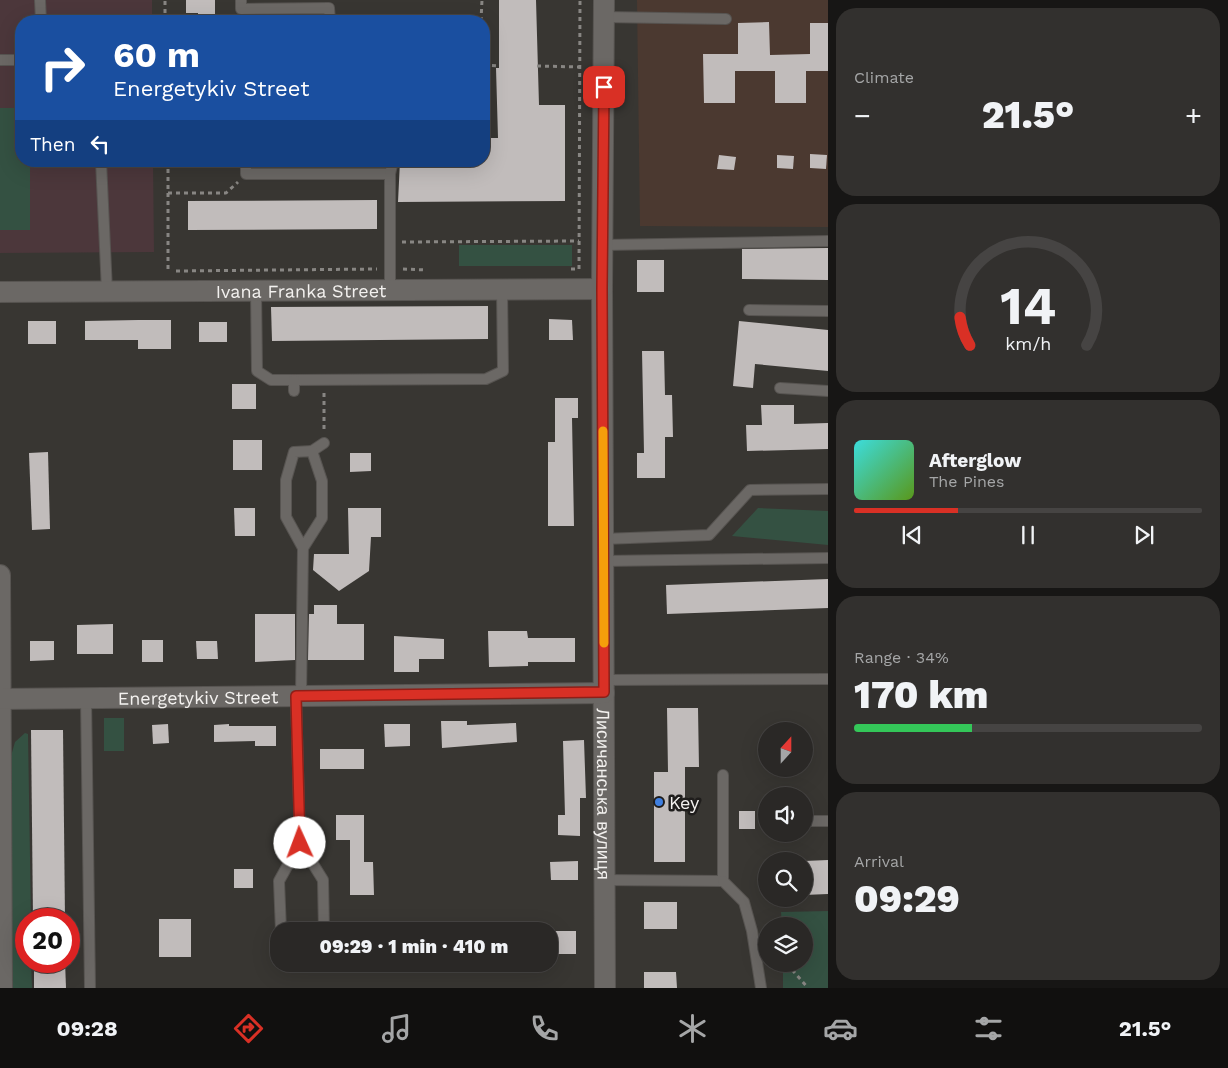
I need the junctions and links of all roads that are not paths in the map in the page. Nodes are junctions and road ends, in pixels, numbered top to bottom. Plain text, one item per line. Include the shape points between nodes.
1 (40, 0) edge
2 (241, 0) edge
3 (604, 9) edge
4 (41, 15) edge
5 (330, 15) edge
6 (726, 19) dead end
7 (0, 60) edge
8 (15, 60) edge
9 (101, 167) edge
10 (246, 167) edge
11 (392, 167) edge
12 (390, 174) junction
13 (828, 241) edge
14 (603, 245) junction
15 (602, 289) junction
16 (256, 290) junction
17 (390, 290) junction
18 (502, 290) junction
19 (107, 291) junction
20 (0, 292) edge
21 (749, 310) dead end
22 (828, 311) edge
23 (780, 388) dead end
24 (828, 390) edge
25 (324, 443) road end
26 (312, 451) junction
27 (828, 489) edge
28 (603, 539) junction
29 (303, 548) junction
30 (828, 558) edge
31 (603, 561) junction
32 (0, 575) edge
33 (828, 679) edge
34 (604, 686) junction
35 (299, 696) junction
36 (86, 698) junction
37 (0, 699) edge
38 (1, 772) edge
39 (723, 775) dead end
40 (813, 821) edge
41 (828, 821) edge
42 (300, 843) junction
43 (604, 880) junction
44 (723, 881) junction
45 (281, 922) edge
46 (324, 922) edge
47 (2, 988) edge
48 (90, 988) edge
49 (605, 988) edge
50 (760, 988) edge

1 - 4 lane
2 - 5 lane via 241,9 329,8
3 - 6 lane
3 - 14 street, Лисичанська вулиця
7 - 8 lane
9 - 19 lane
10 - 12 lane via 246,174
11 - 12 lane
12 - 17 lane
13 - 14 lane
14 - 15 street, Лисичанська вулиця
15 - 18 street, Ivana Franka Street
15 - 28 street, Лисичанська вулиця
16 - 17 street, Ivana Franka Street
16 - 18 lane via 257,371 271,380 294,386 324,380 486,379 503,371
16 - 19 street, Ivana Franka Street
17 - 18 street, Ivana Franka Street
19 - 20 street, Ivana Franka Street
21 - 22 lane
23 - 24 lane
25 - 26 lane
26 - 29 lane via 322,480 322,518
26 - 29 lane via 294,452 286,480 286,517
27 - 28 lane via 750,490 709,535
28 - 31 street, Лисичанська вулиця
29 - 35 lane
30 - 31 lane
31 - 34 street, Лисичанська вулиця
32 - 37 street
33 - 34 lane
34 - 35 street, Energetykiv Street
34 - 43 street, Лисичанська вулиця
35 - 36 street, Energetykiv Street
35 - 42 lane
36 - 37 street, Energetykiv Street
36 - 48 lane
37 - 38 street
38 - 47 street
39 - 44 lane
40 - 41 lane
42 - 45 lane via 278,881
42 - 46 lane via 323,880
43 - 44 lane
43 - 49 street, Лисичанська вулиця
44 - 50 lane via 744,902 752,931

